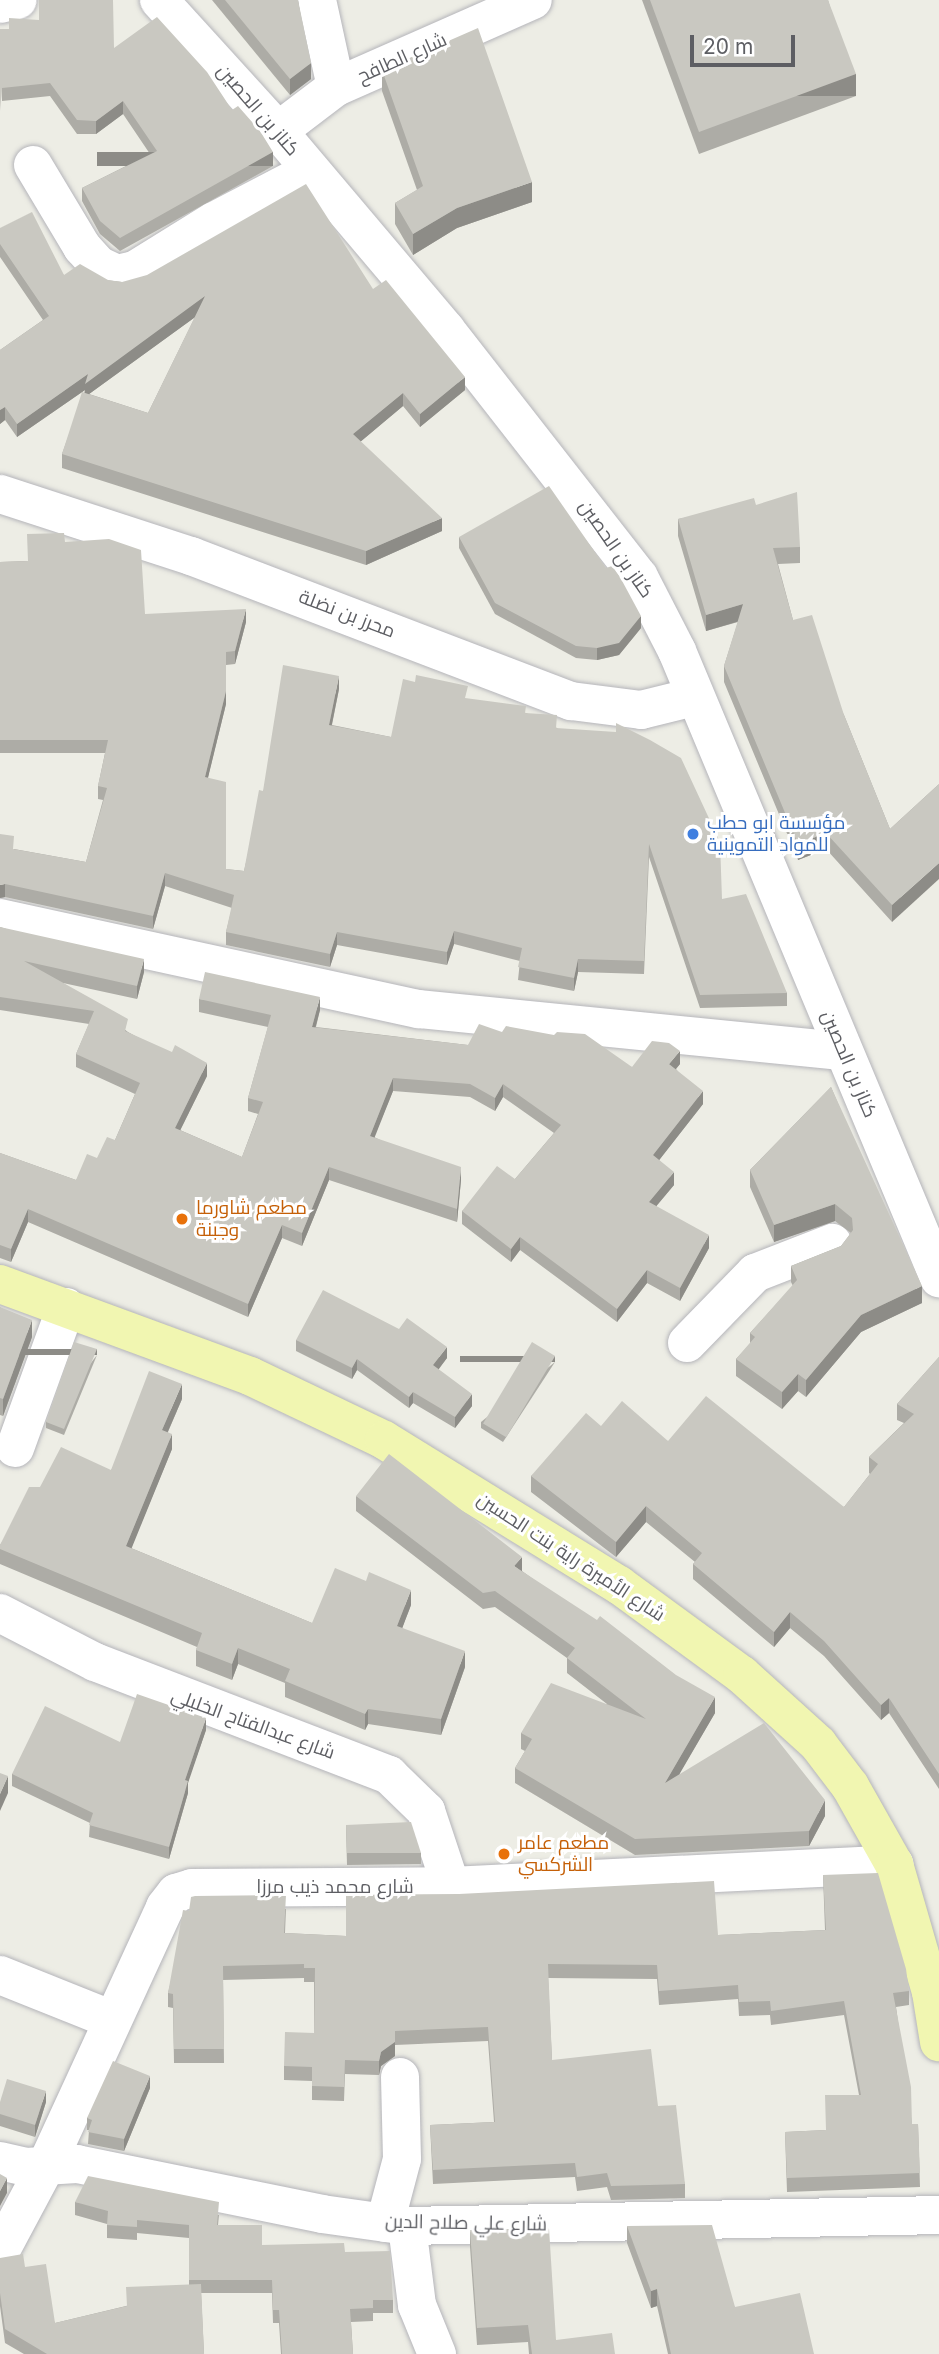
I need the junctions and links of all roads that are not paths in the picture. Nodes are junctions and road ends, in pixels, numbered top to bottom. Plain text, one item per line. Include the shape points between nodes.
1 (18, 0) edge
2 (159, 0) edge
3 (317, 0) edge
4 (533, 0) edge
5 (0, 4) edge
6 (337, 87) junction
7 (278, 131) junction
8 (33, 165) dead end
9 (310, 171) junction
10 (0, 494) edge
11 (694, 697) junction
12 (0, 918) edge
13 (843, 1051) junction
14 (832, 1244) dead end
15 (939, 1278) edge
16 (0, 1284) edge
17 (66, 1307) junction
18 (687, 1343) dead end
19 (15, 1448) dead end
20 (0, 1613) edge
21 (894, 1864) junction
22 (451, 1886) junction
23 (0, 1975) edge
24 (110, 2019) junction
25 (939, 2042) edge
26 (400, 2077) dead end
27 (414, 2126) dead end
28 (0, 2161) edge
29 (47, 2164) junction
30 (939, 2215) edge
31 (405, 2225) junction
32 (0, 2252) edge
33 (437, 2354) edge

1 - 5 street
2 - 7 street, كناز بن الحصين
3 - 6 street
4 - 6 street, شارع الطافح
6 - 7 street, شارع الطافح
7 - 9 street, كناز بن الحصين
8 - 9 street via 82,247 98,265 117,274 135,270 214,221
9 - 11 street, كناز بن الحصين via 602,524 639,576
10 - 11 street, محرز بن نضلة via 191,556 571,701 642,710
11 - 13 street, كناز بن الحصين
12 - 13 street via 419,1009
13 - 15 street, كناز بن الحصين via 897,1217
14 - 18 street via 755,1273
16 - 17 main road, شارع الأميرة راية بنت الحسين
17 - 19 street
17 - 21 main road, شارع الأميرة راية بنت الحسين via 250,1376 384,1440 619,1585 742,1675 818,1744 850,1786
20 - 22 street, شارع عبدالفتاح الخليلي via 95,1662 389,1775 426,1811
21 - 22 street, شارع محمد ذيب مرزا
21 - 25 main road, شارع الأميرة راية بنت الحسين via 931,1992
22 - 24 street, شارع محمد ذيب مرزا via 192,1888 176,1893
23 - 24 street
24 - 29 street, شارع محمد ذيب مرزا
26 - 31 street
27 - 31 street
28 - 29 street, شارع علي صلاح الدين via 26,2167
29 - 31 street, شارع علي صلاح الدين via 77,2164
29 - 32 street, شارع محمد ذيب مرزا
30 - 31 street, شارع علي صلاح الدين
31 - 33 street via 417,2305

